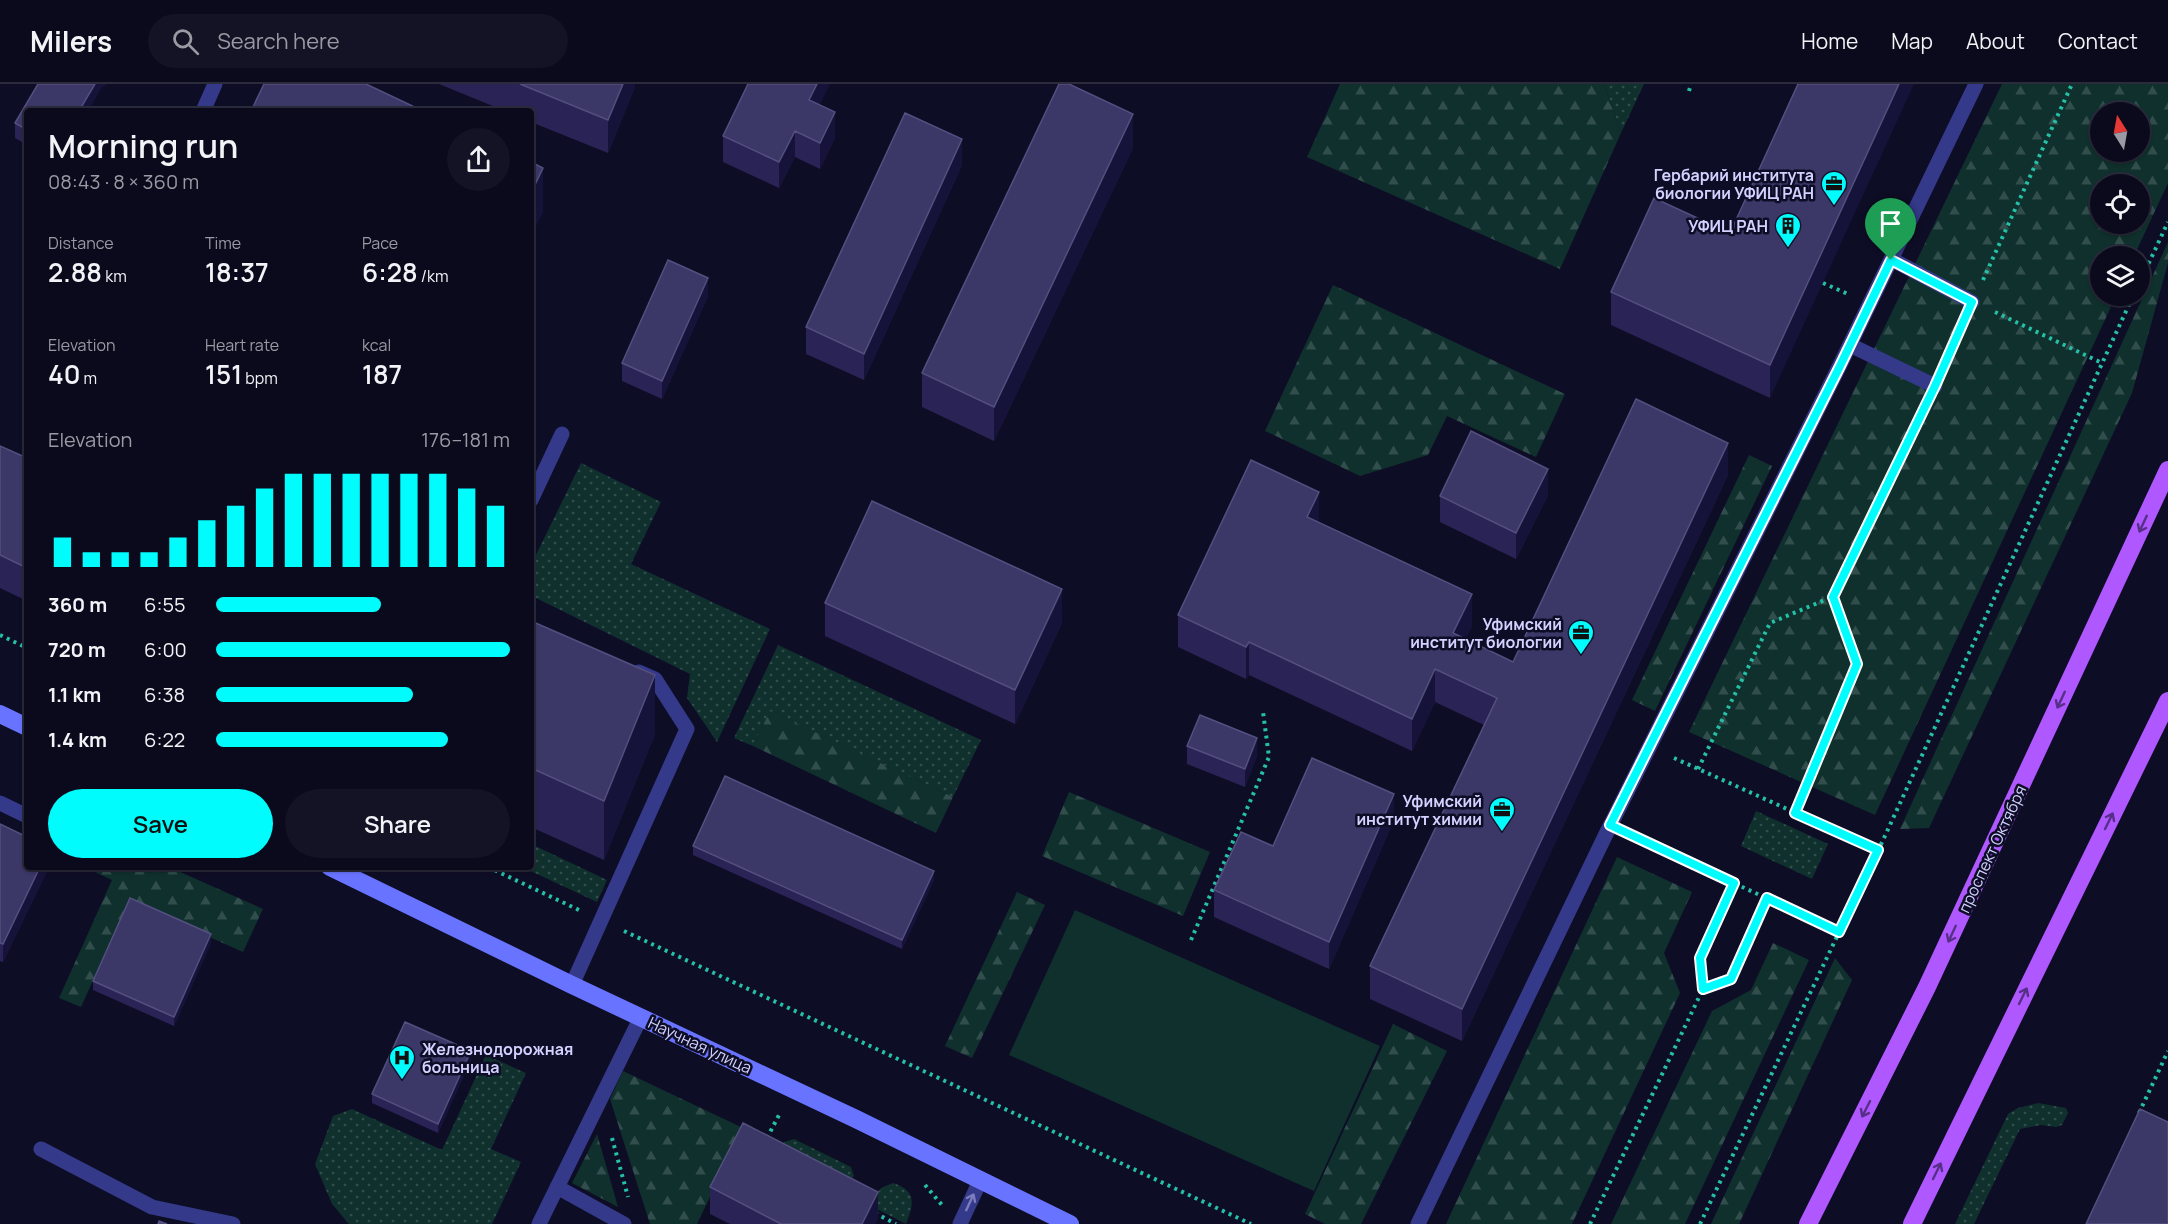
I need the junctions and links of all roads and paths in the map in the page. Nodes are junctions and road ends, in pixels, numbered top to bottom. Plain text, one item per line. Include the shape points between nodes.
1 (215, 84) edge
2 (1691, 84) edge
3 (1976, 84) edge
4 (2072, 84) edge
5 (1689, 91) dead end
6 (204, 108) edge
7 (2168, 222) edge
8 (1891, 260) junction
9 (2150, 260) edge
10 (1822, 283) edge
11 (1857, 297) dead end
12 (1972, 302) junction
13 (2128, 306) edge
14 (1850, 345) junction
15 (2102, 363) junction
16 (1935, 386) junction
17 (562, 434) dead end
18 (2168, 471) edge
19 (534, 494) edge
20 (1833, 597) junction
21 (0, 635) edge
22 (24, 647) edge
23 (624, 665) edge
24 (2168, 701) edge
25 (1263, 712) dead end
26 (0, 714) edge
27 (24, 726) edge
28 (1649, 747) junction
29 (1698, 769) junction
30 (0, 803) edge
31 (1795, 813) junction
32 (24, 815) edge
33 (1610, 825) junction
34 (1878, 850) junction
35 (494, 870) edge
36 (359, 873) edge
37 (1734, 883) junction
38 (1767, 898) junction
39 (600, 920) junction
40 (1839, 932) junction
41 (1191, 940) dead end
42 (572, 985) junction
43 (1703, 989) junction
44 (641, 1017) junction
45 (2168, 1051) edge
46 (600, 1099) junction
47 (779, 1115) dead end
48 (2138, 1116) edge
49 (765, 1142) edge
50 (41, 1149) dead end
51 (980, 1181) junction
52 (557, 1187) junction
53 (630, 1201) dead end
54 (875, 1213) edge
55 (233, 1224) edge
56 (539, 1224) edge
57 (624, 1224) edge
58 (896, 1224) edge
59 (960, 1224) edge
60 (1070, 1224) edge
61 (1251, 1224) edge
62 (1418, 1224) edge
63 (1590, 1224) edge
64 (1700, 1224) edge
65 (1808, 1224) edge
66 (1912, 1224) edge

1 - 6 lane
2 - 5 path
3 - 8 lane
4 - 12 path
7 - 9 path
8 - 12 lane
8 - 14 lane
10 - 11 path
12 - 15 path
12 - 16 path
13 - 15 path
14 - 16 lane
14 - 28 lane
15 - 34 path
16 - 20 path
17 - 19 lane
18 -> 65 main road, проспект Октября via 1927,987
20 - 29 path via 1770,623
20 - 31 path via 1857,664
21 - 22 path
23 - 39 lane via 655,679 687,729
66 -> 24 main road
25 - 41 path via 1269,756
26 - 27 street
28 - 29 path
28 - 33 lane
29 - 31 path
30 - 32 lane
31 - 34 path
33 - 37 path
33 - 62 lane
34 - 40 path
35 - 39 path
36 - 42 street, Научная улица
37 - 38 path
37 - 43 path via 1700,958
38 - 40 path
38 - 43 path via 1731,979
39 - 42 lane
39 - 61 path
40 - 64 path
42 - 44 street, Научная улица
43 - 63 path
44 - 46 lane
44 - 51 street, Научная улица
45 - 48 path
46 - 52 lane
46 - 53 path
47 - 49 path
50 - 55 lane via 152,1207
59 -> 51 lane
51 - 60 street, Научная улица
52 - 56 lane
52 - 57 lane
54 - 58 path

